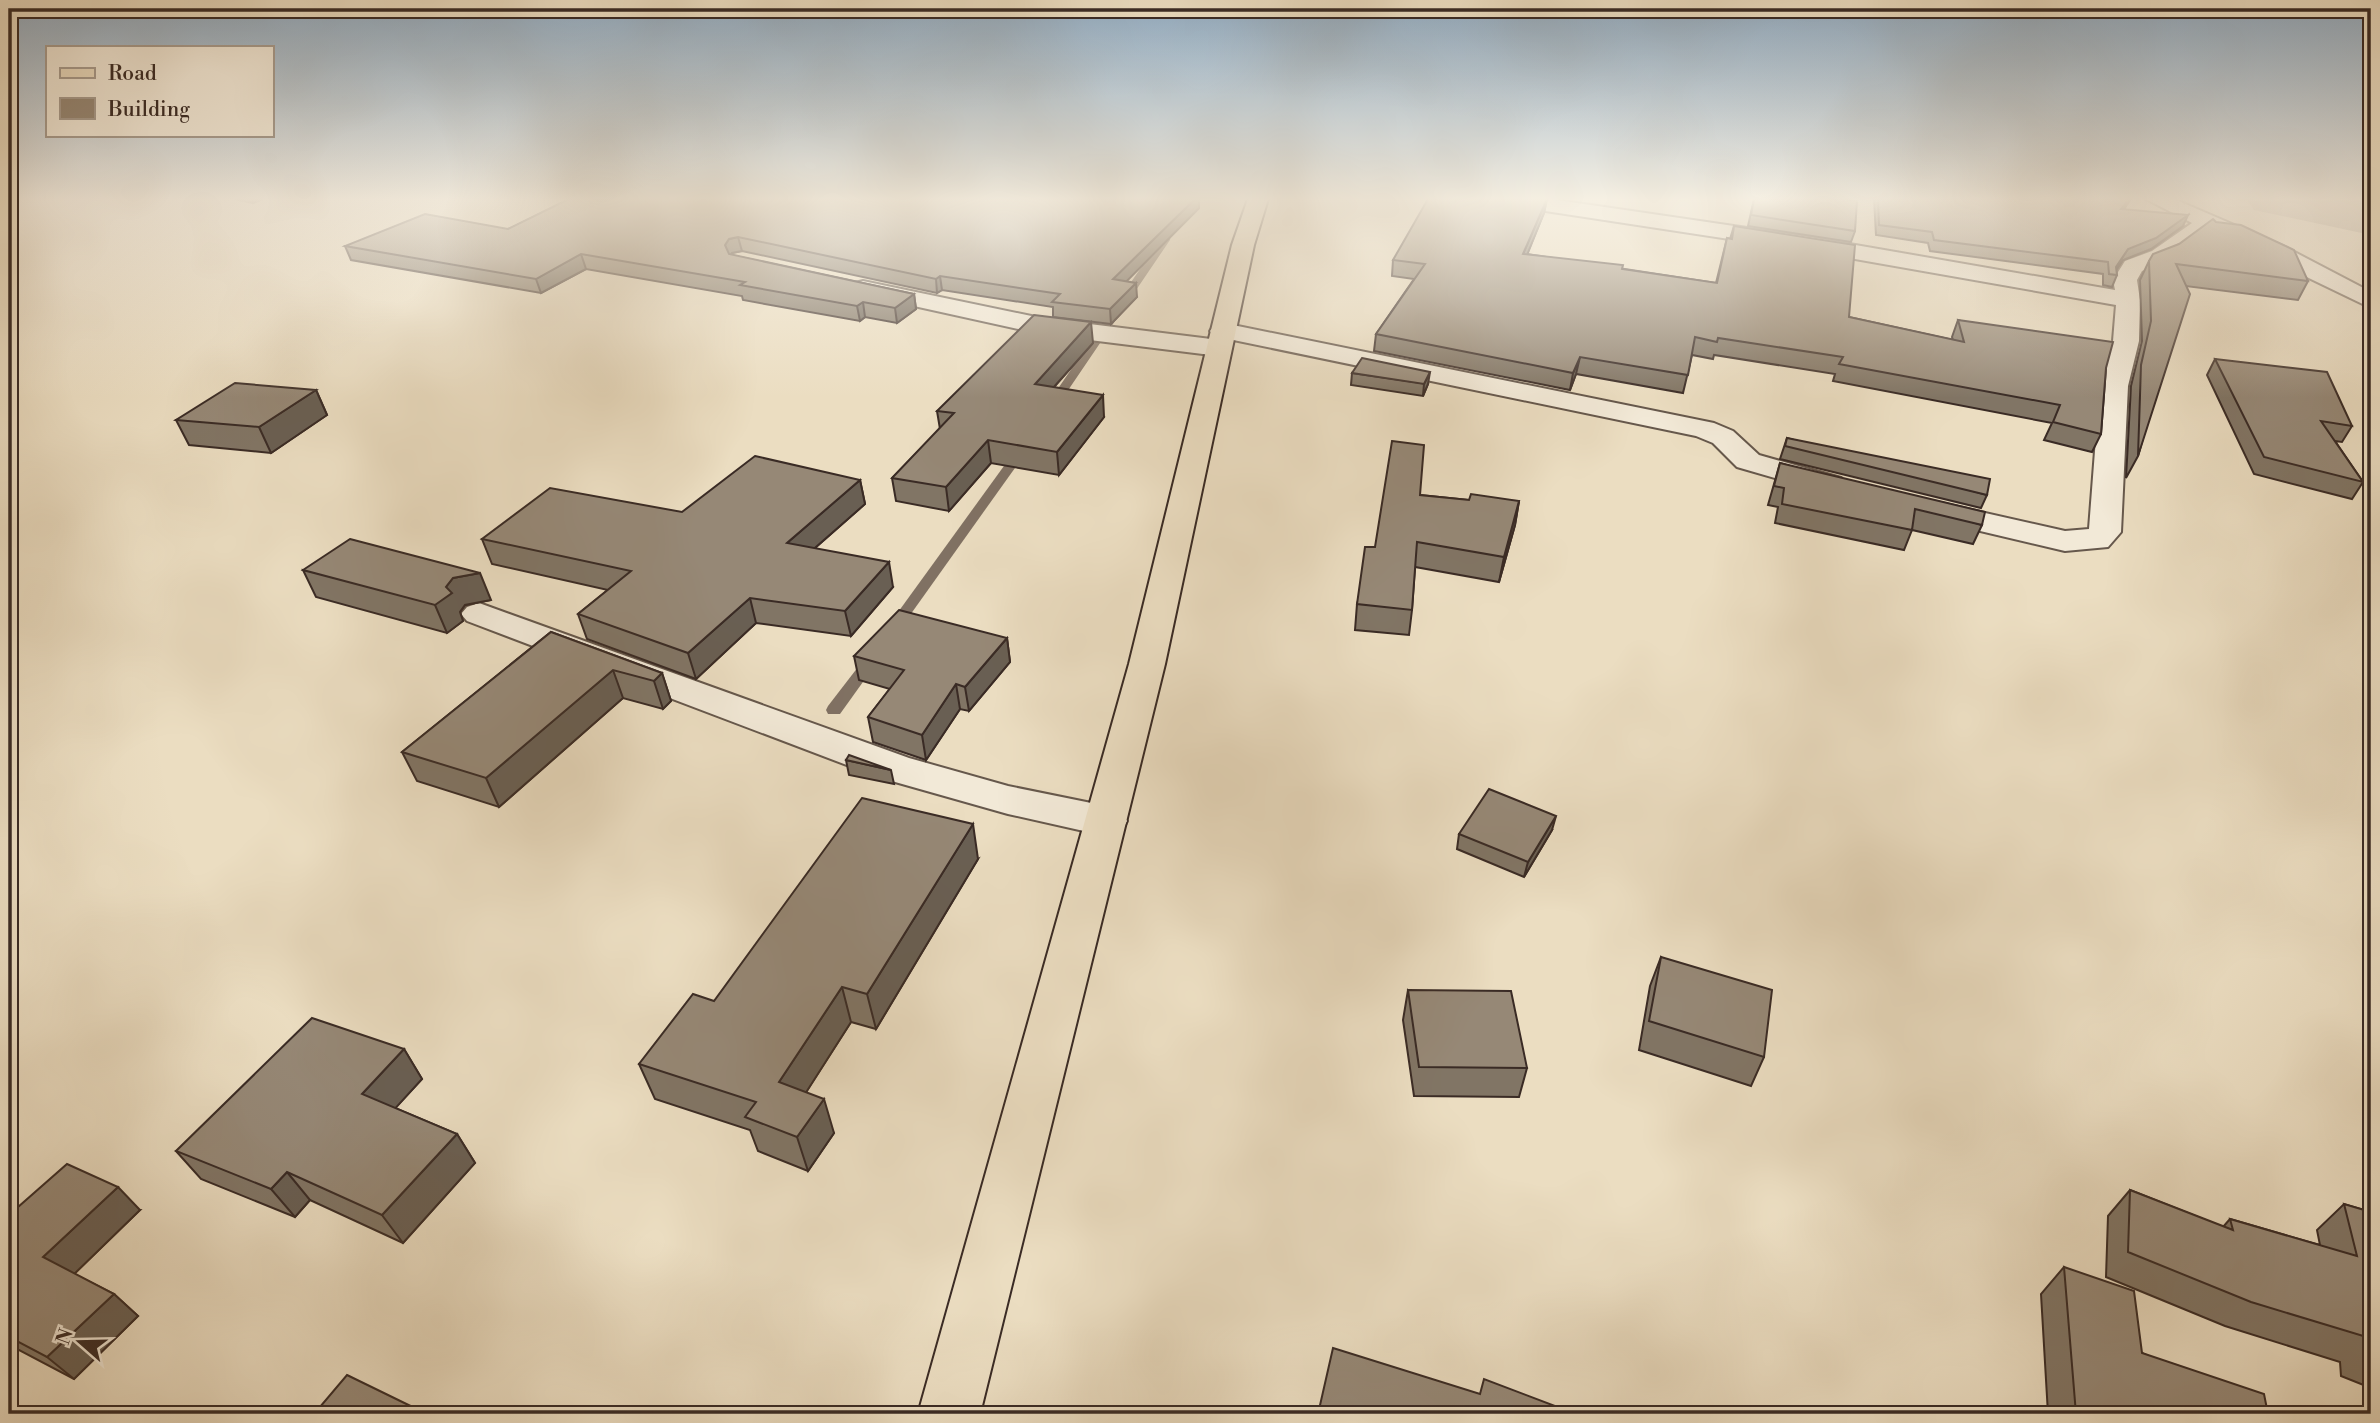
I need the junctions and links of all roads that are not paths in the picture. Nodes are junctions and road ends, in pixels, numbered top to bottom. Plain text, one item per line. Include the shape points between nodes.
1 (1238, 265) edge
2 (1931, 265) edge
3 (2135, 265) edge
4 (2298, 265) edge
5 (835, 282) edge
6 (2128, 300) junction
7 (2371, 301) edge
8 (1221, 340) junction
9 (1863, 493) edge
10 (1903, 503) edge
11 (479, 614) dead end
12 (1106, 821) junction
13 (949, 1414) edge

1 - 8 main road
2 - 6 street
3 - 6 street via 2125,280
4 - 7 street
5 - 8 street via 1041,326
6 - 10 street via 2126,341 2114,386 2105,532 2096,540 2065,541
8 - 9 street via 1704,429 1723,437 1748,461
8 - 12 main road
11 - 12 street via 895,768 1008,800
12 - 13 main road

